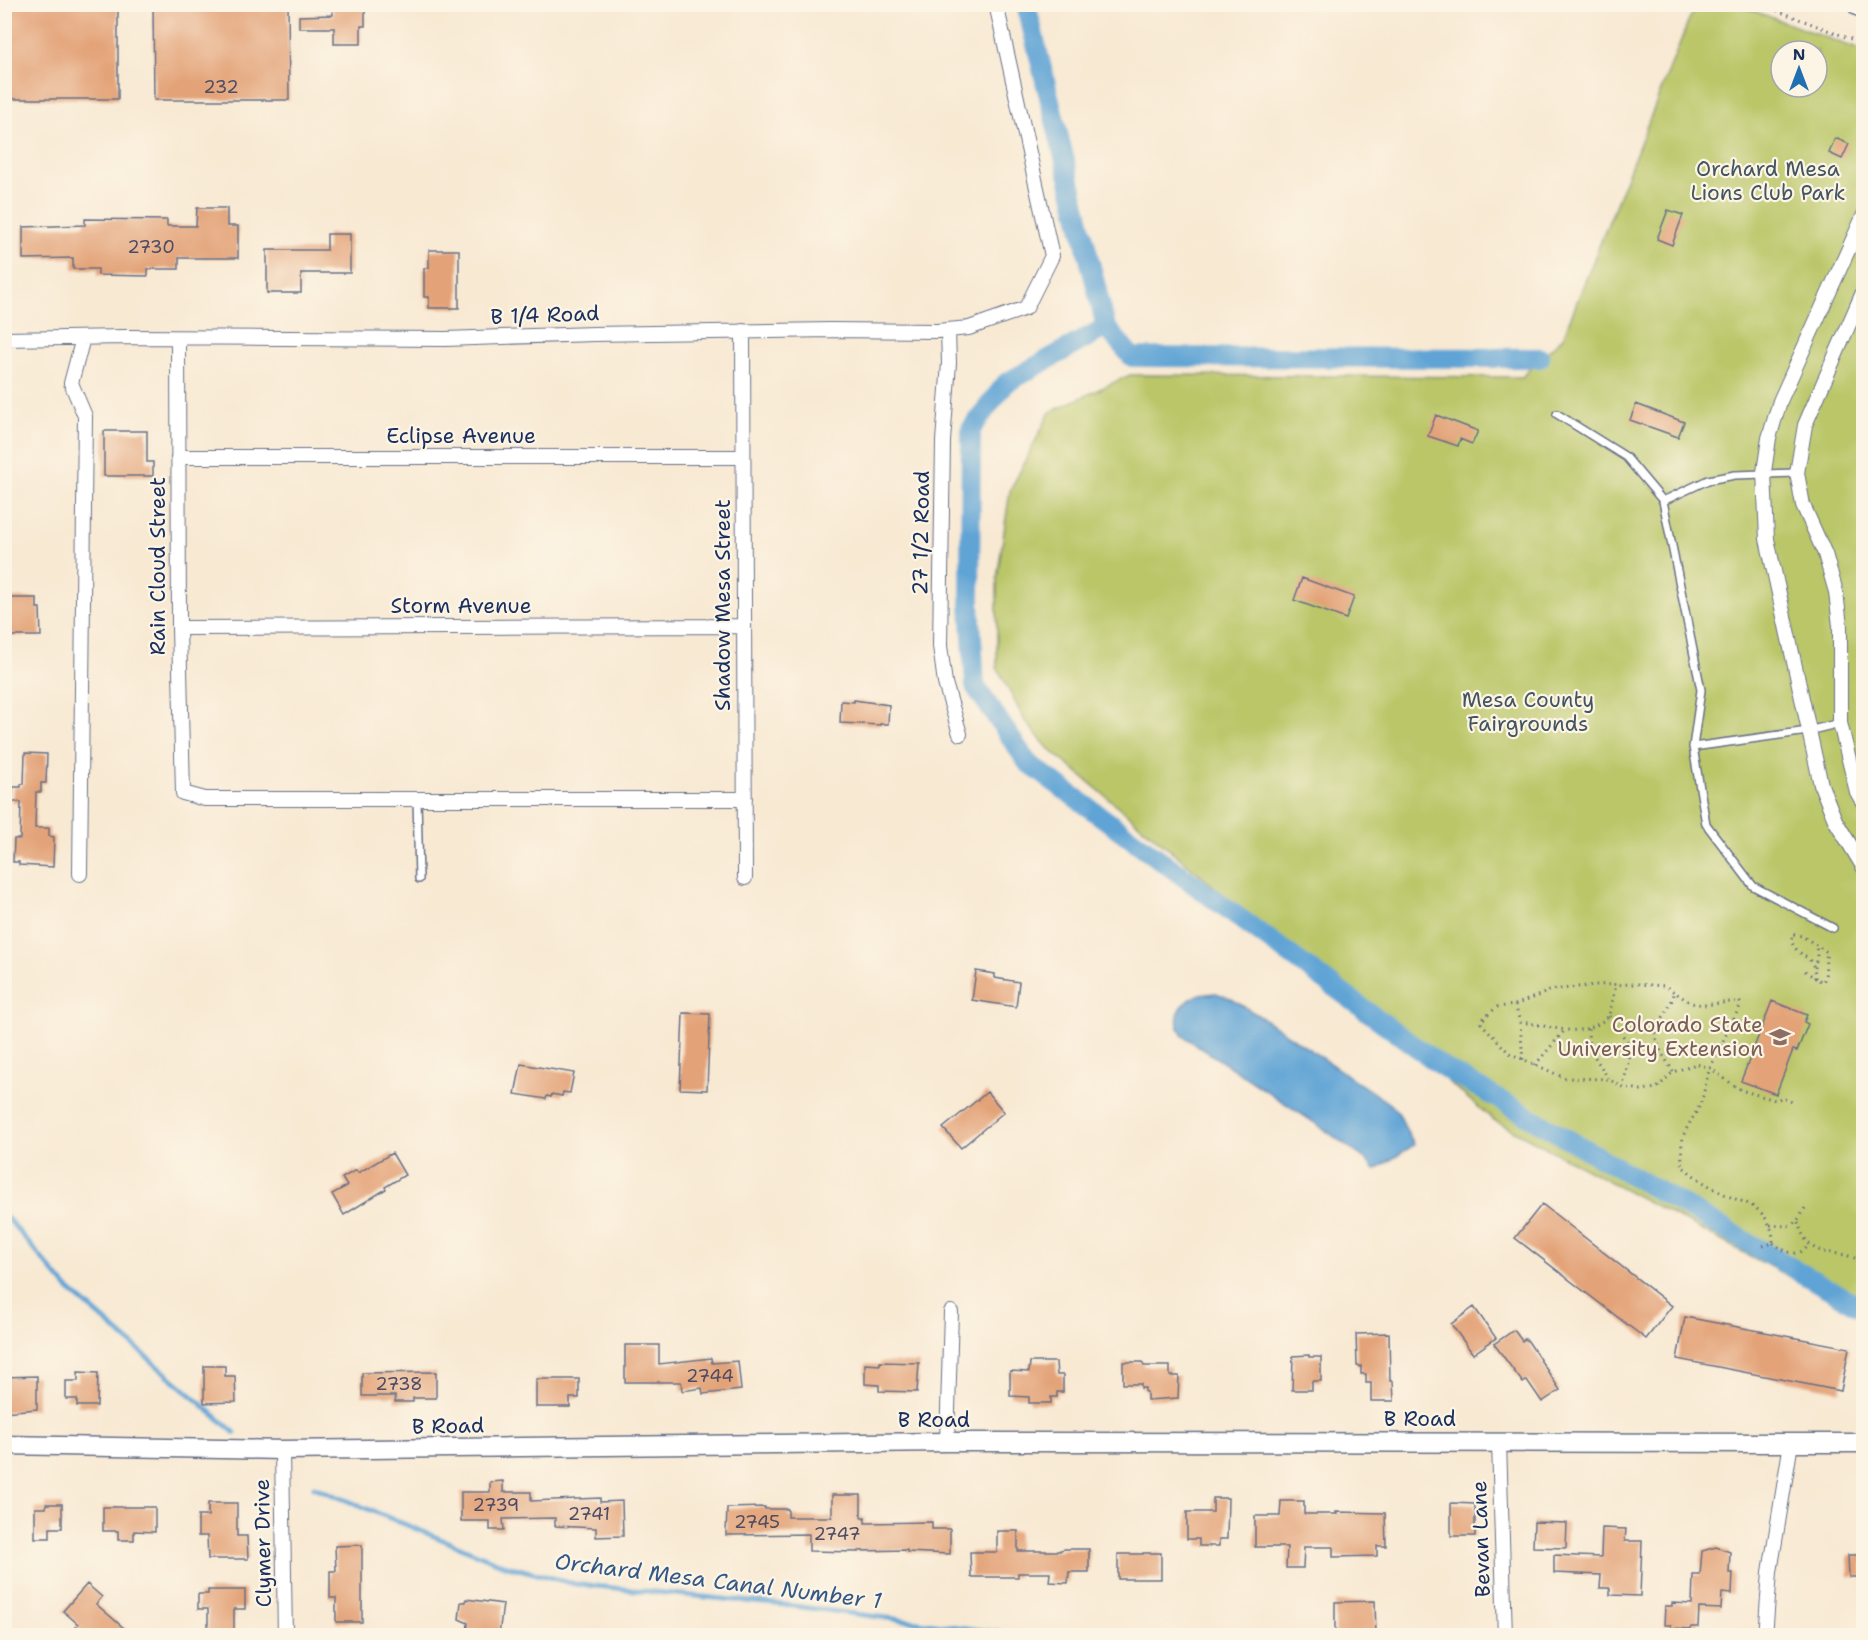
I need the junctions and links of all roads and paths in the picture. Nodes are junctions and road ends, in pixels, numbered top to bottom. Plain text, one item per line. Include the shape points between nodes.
1 (996, 4) edge
2 (1760, 4) edge
3 (1863, 44) edge
4 (1863, 215) edge
5 (1863, 290) edge
6 (948, 330) junction
7 (743, 331) junction
8 (83, 338) junction
9 (178, 338) junction
10 (4, 339) edge
11 (1557, 414) dead end
12 (178, 457) junction
13 (743, 457) junction
14 (1764, 472) junction
15 (1797, 472) junction
16 (1663, 501) junction
17 (744, 626) junction
18 (179, 628) junction
19 (1840, 723) junction
20 (1808, 732) junction
21 (960, 734) dead end
22 (1693, 747) junction
23 (417, 799) junction
24 (745, 799) junction
25 (1863, 804) edge
26 (1863, 868) edge
27 (80, 874) dead end
28 (745, 878) dead end
29 (419, 879) dead end
30 (1833, 928) dead end
31 (1816, 945) junction
32 (1815, 969) junction
33 (1805, 971) dead end
34 (1815, 978) junction
35 (1616, 984) junction
36 (1674, 993) junction
37 (1515, 1005) junction
38 (1609, 1016) junction
39 (1520, 1022) junction
40 (1588, 1029) junction
41 (1565, 1030) junction
42 (1522, 1060) junction
43 (1534, 1066) junction
44 (1710, 1068) junction
45 (1673, 1072) junction
46 (1608, 1079) junction
47 (1623, 1087) junction
48 (1795, 1103) dead end
49 (1805, 1208) dead end
50 (1798, 1222) junction
51 (1770, 1225) junction
52 (1773, 1243) junction
53 (1810, 1244) junction
54 (1763, 1246) dead end
55 (1863, 1263) edge
56 (951, 1312) dead end
57 (947, 1442) junction
58 (1499, 1442) junction
59 (1791, 1443) junction
60 (1863, 1443) edge
61 (4, 1445) edge
62 (282, 1450) junction
63 (285, 1635) edge
64 (1505, 1635) edge
65 (1765, 1635) edge

1 - 6 street, B 1/4 Road via 1052,256 1026,308 969,328
2 - 3 path
4 - 14 street via 1780,401
5 - 15 street via 1805,425
6 - 7 street, B 1/4 Road
6 - 21 street, 27 1/2 Road via 940,646 945,683
7 - 9 street, B 1/4 Road via 445,339
7 - 13 street, Shadow Mesa Street
8 - 9 street, B 1/4 Road
8 - 10 street, B 1/4 Road
8 - 27 street via 71,383 85,416
9 - 12 street, Rain Cloud Street
11 - 16 lane via 1626,457
12 - 13 street, Eclipse Avenue
12 - 18 street, Rain Cloud Street
13 - 17 street, Shadow Mesa Street
14 - 15 lane
14 - 16 lane via 1708,480
14 - 20 street via 1767,539
15 - 19 street via 1803,505 1825,554 1836,592
16 - 22 lane via 1701,690
17 - 18 street, Storm Avenue
17 - 24 street, Shadow Mesa Street
18 - 23 street, Rain Cloud Street via 183,793 205,799
19 - 20 lane
19 - 25 street
20 - 22 lane
20 - 26 street via 1835,820
22 - 30 lane via 1706,824 1753,886
23 - 24 street
23 - 29 lane
24 - 28 street, Shadow Mesa Street
31 - 32 path
31 - 32 path via 1797,934 1791,936 1796,949 1811,960
31 - 34 path via 1827,952 1827,971 1823,982
32 - 34 path
33 - 34 path
35 - 36 path via 1665,986
35 - 37 path via 1552,990
35 - 38 path
36 - 44 path via 1704,1005 1740,1001
36 - 45 path via 1656,1037
37 - 39 path
37 - 42 path via 1497,1007 1481,1023 1501,1047
38 - 40 path
38 - 47 path via 1631,1047
39 - 41 path
39 - 42 path
40 - 41 path
40 - 46 path via 1589,1048
41 - 43 path
42 - 43 path
43 - 46 path via 1565,1078
44 - 45 path via 1696,1064
44 - 48 path via 1744,1091
44 - 51 path via 1696,1117 1685,1132 1682,1166 1696,1179 1755,1208
45 - 47 path via 1657,1088
46 - 47 path
49 - 50 path
50 - 51 path via 1791,1226
50 - 53 path
51 - 52 path
52 - 53 path via 1796,1254
52 - 54 path
53 - 55 path via 1826,1254 1844,1254
56 - 57 street
57 - 58 street, B Road
57 - 62 street, B Road
58 - 59 street, B Road
58 - 64 street, Bevan Lane
59 - 60 street, B Road
59 - 65 street via 1770,1572
61 - 62 street, B Road
62 - 63 street, Clymer Drive

